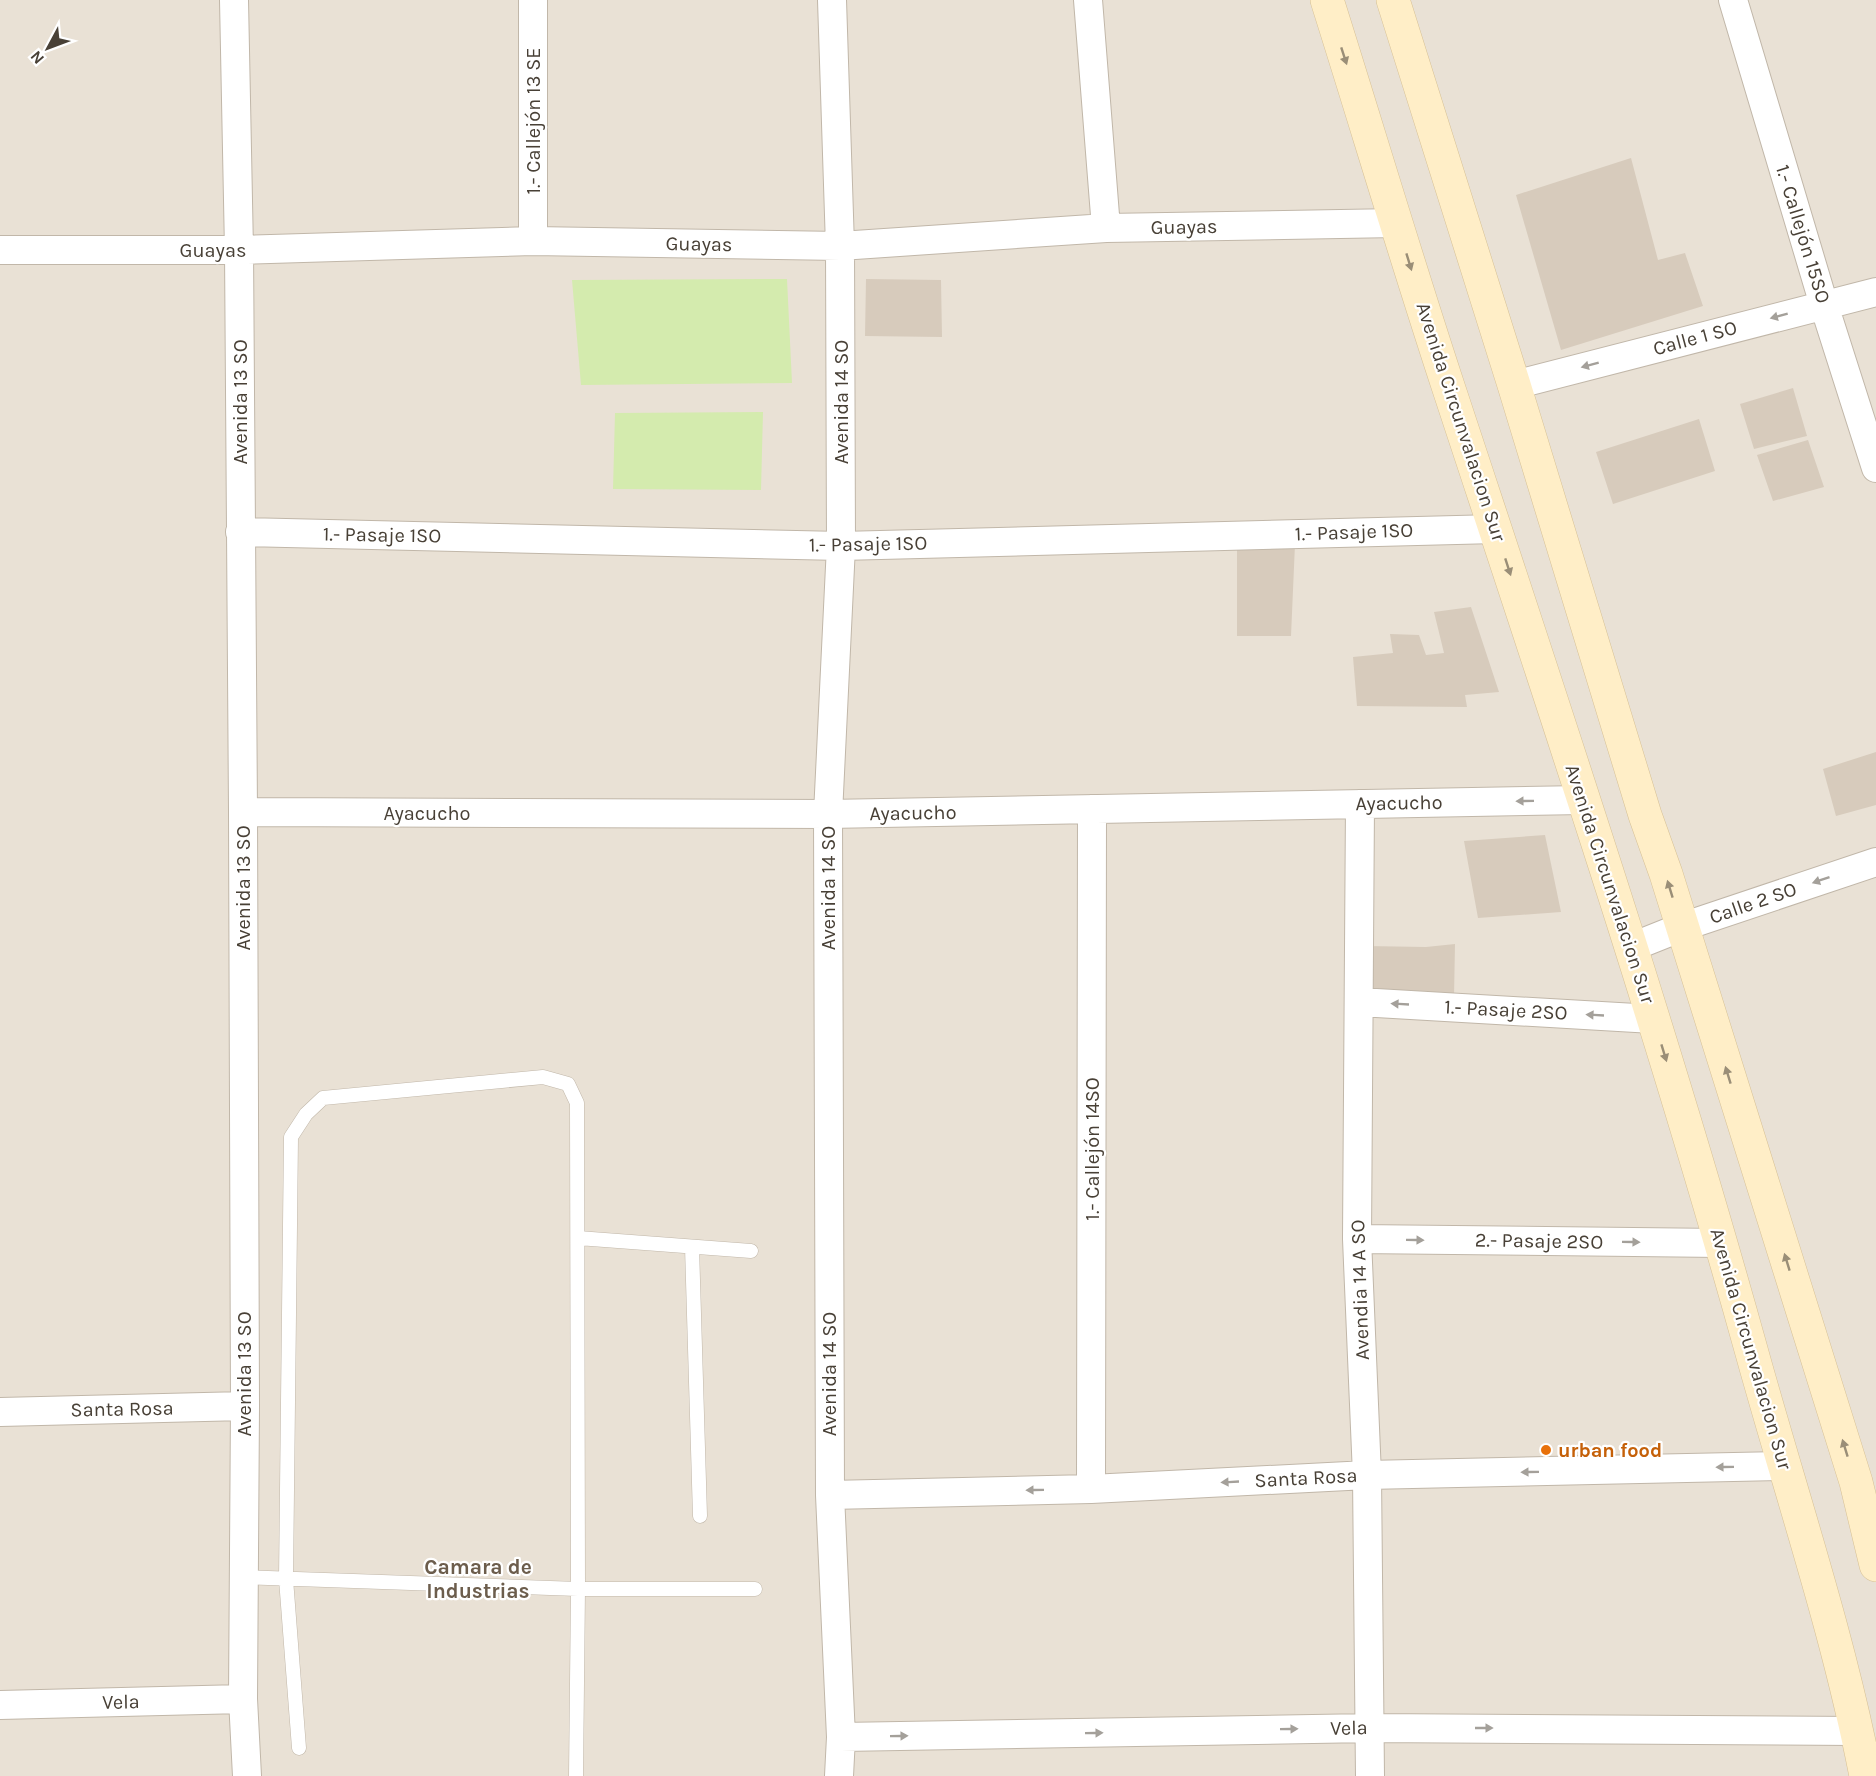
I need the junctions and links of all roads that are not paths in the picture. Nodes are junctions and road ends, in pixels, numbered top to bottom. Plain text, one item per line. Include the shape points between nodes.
1 (234, 0) edge
2 (533, 0) edge
3 (832, 0) edge
4 (1088, 0) edge
5 (1327, 0) edge
6 (1393, 0) edge
7 (1733, 0) edge
8 (1397, 223) junction
9 (1106, 228) junction
10 (533, 241) junction
11 (840, 246) junction
12 (0, 250) edge
13 (239, 250) junction
14 (1876, 292) edge
15 (1824, 304) junction
16 (1514, 385) junction
17 (1876, 468) edge
18 (1496, 529) junction
19 (240, 532) junction
20 (841, 546) junction
21 (1583, 800) junction
22 (1360, 804) junction
23 (1092, 809) junction
24 (243, 812) junction
25 (828, 814) junction
26 (1876, 862) edge
27 (1682, 927) junction
28 (1632, 946) junction
29 (1359, 1002) junction
30 (1653, 1018) junction
31 (578, 1239) junction
32 (1357, 1239) junction
33 (1721, 1243) junction
34 (692, 1247) junction
35 (751, 1251) dead end
36 (244, 1406) junction
37 (0, 1412) edge
38 (1784, 1466) junction
39 (1367, 1475) junction
40 (1866, 1480) edge
41 (1091, 1489) junction
42 (830, 1495) junction
43 (700, 1516) dead end
44 (1876, 1565) edge
45 (243, 1577) junction
46 (286, 1579) junction
47 (578, 1589) junction
48 (755, 1589) dead end
49 (243, 1700) junction
50 (0, 1705) edge
51 (1370, 1728) junction
52 (1858, 1731) junction
53 (841, 1737) junction
54 (299, 1748) dead end
55 (247, 1776) edge
56 (576, 1776) edge
57 (839, 1776) edge
58 (1370, 1776) edge
59 (1866, 1776) edge

1 - 13 street, Avenida 13 SO
2 - 10 street, 1.- Callejón 13 SE
3 - 11 street, Avenida 14 SO
4 - 9 street
5 -> 8 main road, Avenida Circunvalacion Sur
6 - 16 main road
7 - 15 street, 1.- Callejón 15SO
8 - 9 street, Guayas
8 -> 18 main road, Avenida Circunvalacion Sur
9 - 11 street, Guayas
10 - 11 street, Guayas
10 - 13 street, Guayas
11 - 20 street, Avenida 14 SO
12 - 13 street, Guayas
13 - 19 street, Avenida 13 SO
14 - 15 street, Calle 1 SO
15 -> 16 street, Calle 1 SO
15 - 17 street, 1.- Callejón 15SO
27 -> 16 main road
18 - 20 street, 1.- Pasaje 1SO
18 -> 21 main road, Avenida Circunvalacion Sur
19 - 20 street, 1.- Pasaje 1SO
19 - 24 street, Avenida 13 SO
20 - 25 street, Avenida 14 SO
21 -> 22 street, Ayacucho
21 - 28 main road, Avenida Circunvalacion Sur
22 - 23 street, Ayacucho
22 - 29 street, Avendia 14 A SO
23 - 25 street, Ayacucho
23 - 41 street, 1.- Callejón 14SO
24 - 25 street, Ayacucho
24 - 36 street, Avenida 13 SO
25 - 42 street, Avenida 14 SO
26 -> 27 street, Calle 2 SO
27 - 28 street, Calle 2 SO
40 -> 27 main road
28 - 30 main road, Avenida Circunvalacion Sur
30 -> 29 street, 1.- Pasaje 2SO
29 - 32 street, Avendia 14 A SO
30 -> 33 main road, Avenida Circunvalacion Sur
31 - 34 lane
31 - 46 lane via 577,1103 568,1084 543,1077 323,1098 306,1114 291,1137
31 - 47 lane
32 -> 33 street, 2.- Pasaje 2SO
32 - 39 street, Avendia 14 A SO
33 - 38 main road, Avenida Circunvalacion Sur
34 - 35 lane
34 - 43 lane
36 - 37 street, Santa Rosa
36 - 45 street, Avenida 13 SO
38 -> 39 street, Santa Rosa
38 - 52 main road, Avenida Circunvalacion Sur via 1826,1604
39 -> 41 street, Santa Rosa
39 - 51 street, Avendia 14 A SO
40 - 44 main road
41 -> 42 street, Santa Rosa
42 - 53 street, Avenida 14 SO
45 - 46 lane
45 - 49 street, Avenida 13 SO
46 - 47 lane
46 - 54 lane
47 - 48 lane
47 - 56 lane
49 - 50 street, Vela
49 - 55 street, Avenida 13 SO
51 -> 52 street, Vela
53 -> 51 street, Vela
51 - 58 street, Avendia 14 A SO
52 - 59 main road, Avenida Circunvalacion Sur
53 - 57 street, Avenida 14 SO

